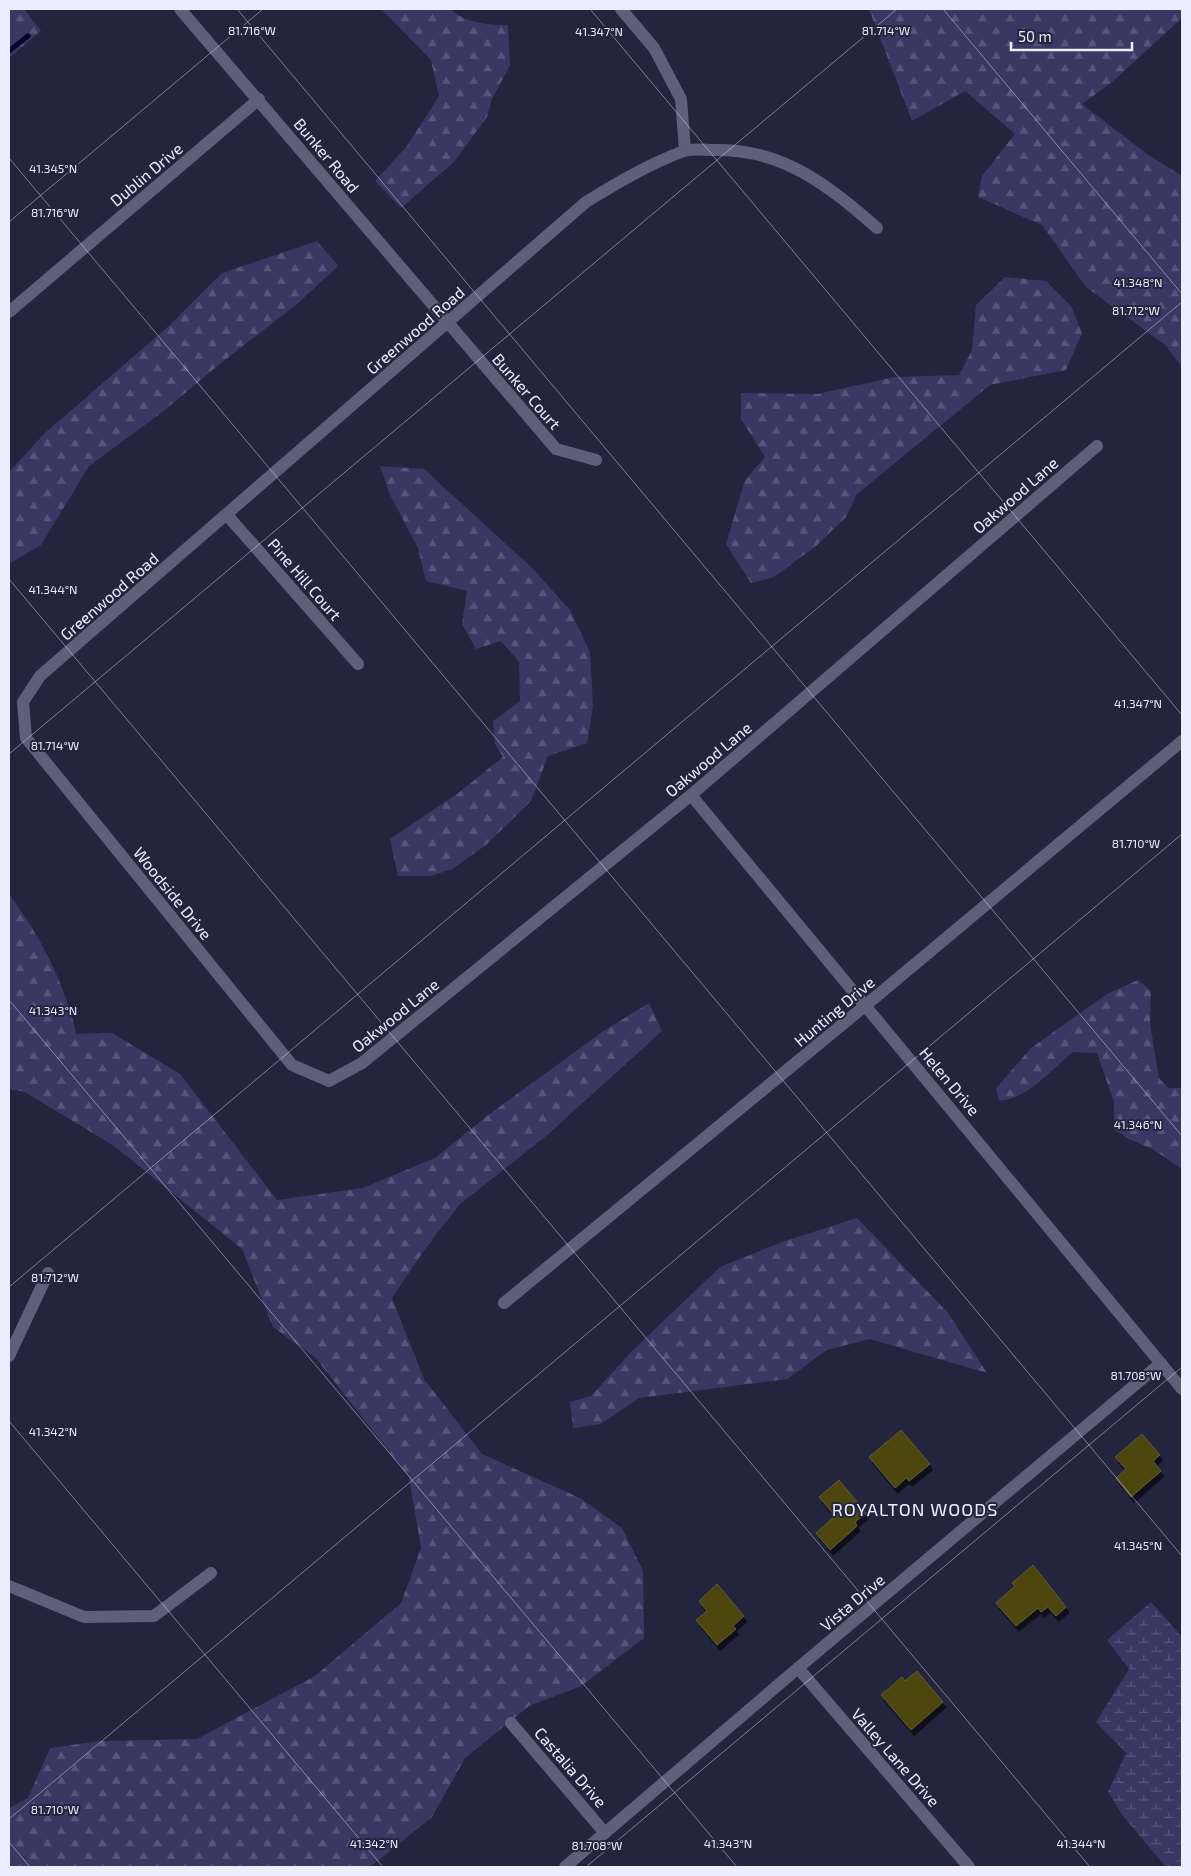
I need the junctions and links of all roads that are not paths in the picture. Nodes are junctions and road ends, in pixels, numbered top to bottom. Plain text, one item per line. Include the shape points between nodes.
1 (180, 9) edge
2 (621, 9) edge
3 (259, 99) junction
4 (686, 150) junction
5 (877, 228) dead end
6 (9, 312) edge
7 (447, 323) junction
8 (1097, 446) dead end
9 (596, 460) dead end
10 (227, 515) junction
11 (358, 664) dead end
12 (23, 702) joint
13 (1182, 741) edge
14 (692, 795) junction
15 (866, 1005) junction
16 (329, 1080) joint
17 (48, 1273) dead end
18 (504, 1303) dead end
19 (9, 1356) edge
20 (1161, 1363) junction
21 (1182, 1389) edge
22 (211, 1573) dead end
23 (9, 1586) edge
24 (798, 1668) junction
25 (511, 1723) dead end
26 (605, 1833) junction
27 (565, 1867) edge
28 (970, 1867) edge

1 - 3 street, Bunker Road
2 - 4 street via 654,48 681,99
3 - 6 street, Dublin Drive
3 - 7 street, Bunker Road
4 - 5 street, Greenwood Road via 738,149 789,164 834,191
4 - 7 street, Greenwood Road via 624,179 586,202
7 - 9 street, Bunker Court via 556,449
7 - 10 street, Greenwood Road
8 - 14 street, Oakwood Lane
10 - 11 street, Pine Hill Court
10 - 12 street, Greenwood Road via 40,676
12 - 16 street, Woodside Drive via 26,738 292,1065
13 - 15 street, Hunting Drive
14 - 15 street, Helen Drive
14 - 16 street, Oakwood Lane via 362,1063
15 - 18 street, Hunting Drive
15 - 20 street, Helen Drive
17 - 19 street
20 - 21 street, Helen Drive
20 - 24 street, Vista Drive
22 - 23 street via 154,1616 84,1617
24 - 26 street, Vista Drive
24 - 28 street, Valley Lane Drive
25 - 26 street, Castalia Drive
26 - 27 street, Vista Drive

